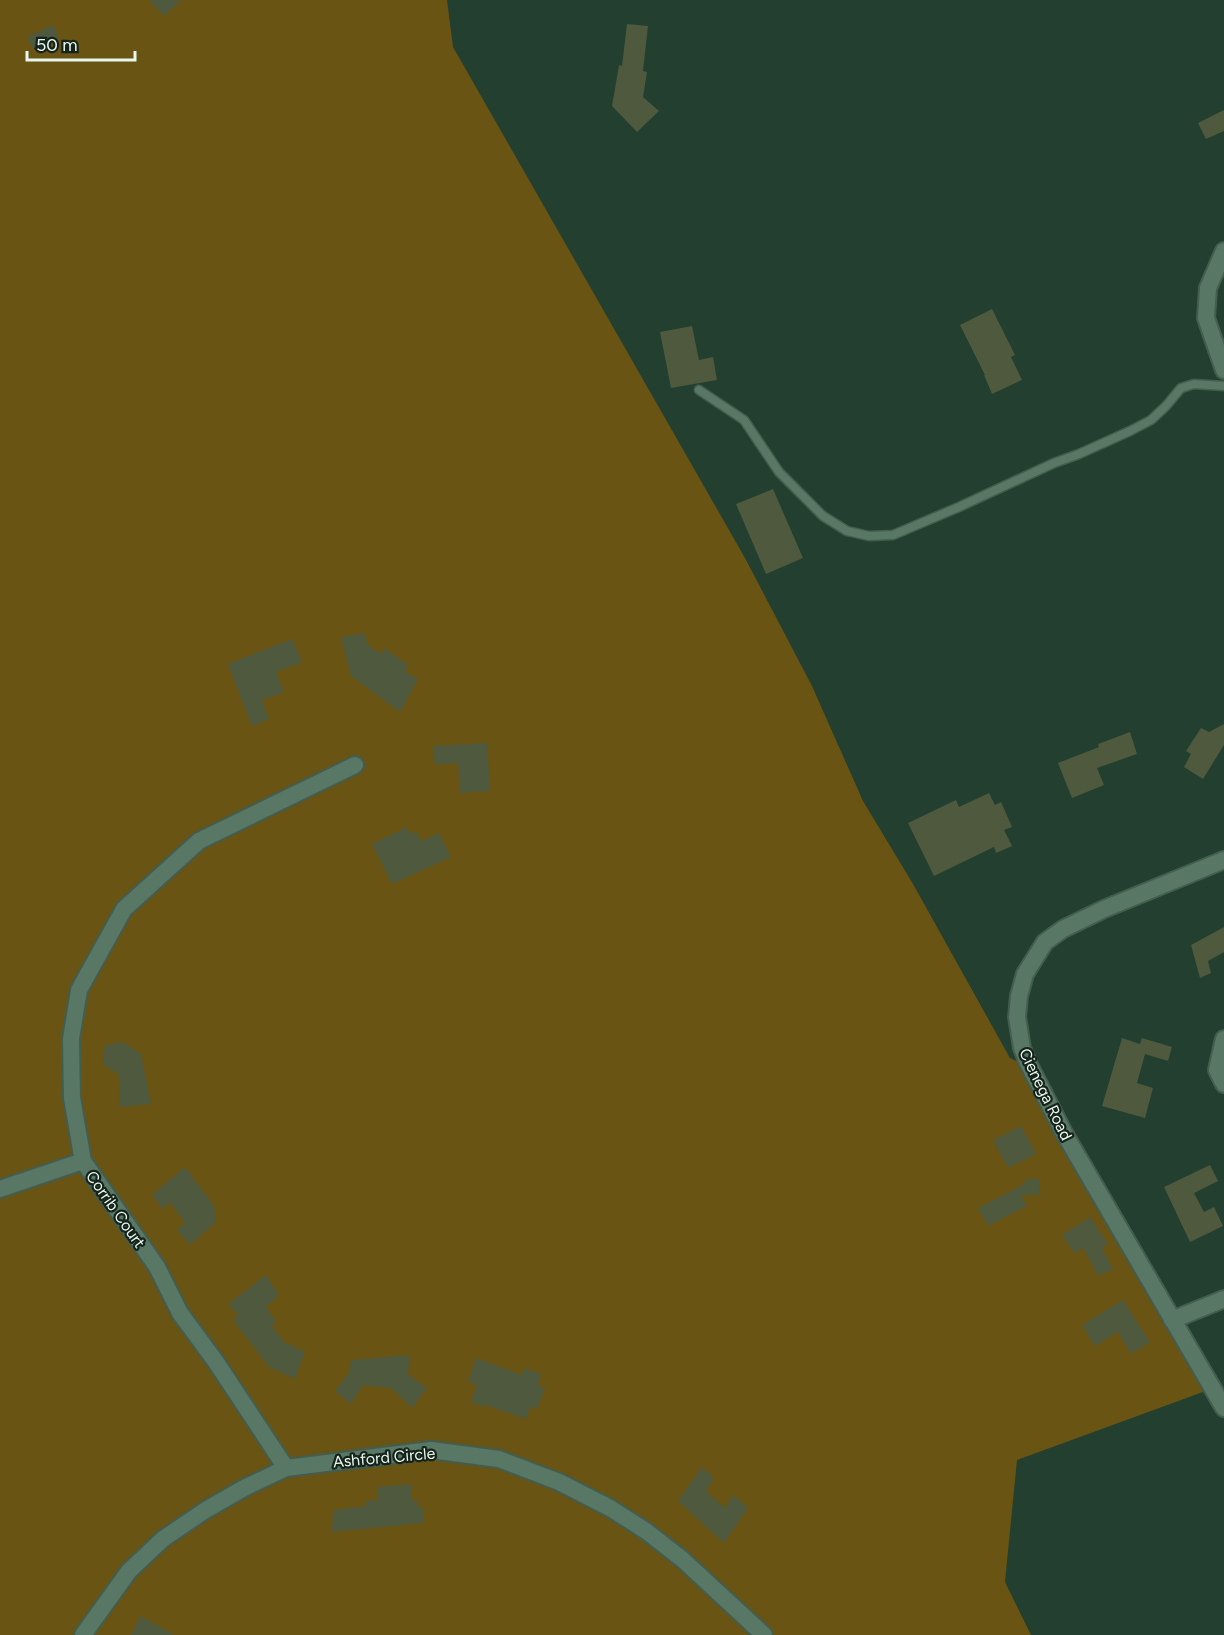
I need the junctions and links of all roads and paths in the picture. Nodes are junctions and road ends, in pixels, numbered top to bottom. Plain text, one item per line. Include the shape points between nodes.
1 (1224, 251) edge
2 (1224, 370) edge
3 (1224, 386) edge
4 (699, 390) dead end
5 (355, 765) dead end
6 (1224, 860) edge
7 (1224, 1039) edge
8 (1224, 1084) edge
9 (83, 1161) junction
10 (0, 1189) edge
11 (1224, 1299) edge
12 (1172, 1320) junction
13 (1224, 1408) edge
14 (286, 1468) junction
15 (83, 1635) edge
16 (764, 1635) edge

1 - 2 street via 1208,288 1206,318
3 - 4 lane via 1194,384 1180,388 1151,420 1130,430 893,535 869,536 847,531 823,516 779,472 744,420
5 - 9 street, Corrib Court via 199,841 124,909 79,990 70,1040 72,1098
6 - 12 street, Cienega Road via 1063,928 1037,952 1019,996 1018,1030 1028,1063
7 - 8 street via 1217,1071
9 - 10 street
9 - 14 street, Corrib Court via 157,1267 180,1313
11 - 12 street
12 - 13 street, Cienega Road
14 - 15 street, Ashford Circle via 214,1505 163,1539 129,1571
14 - 16 street, Ashford Circle via 431,1450 499,1460 559,1482 646,1531

